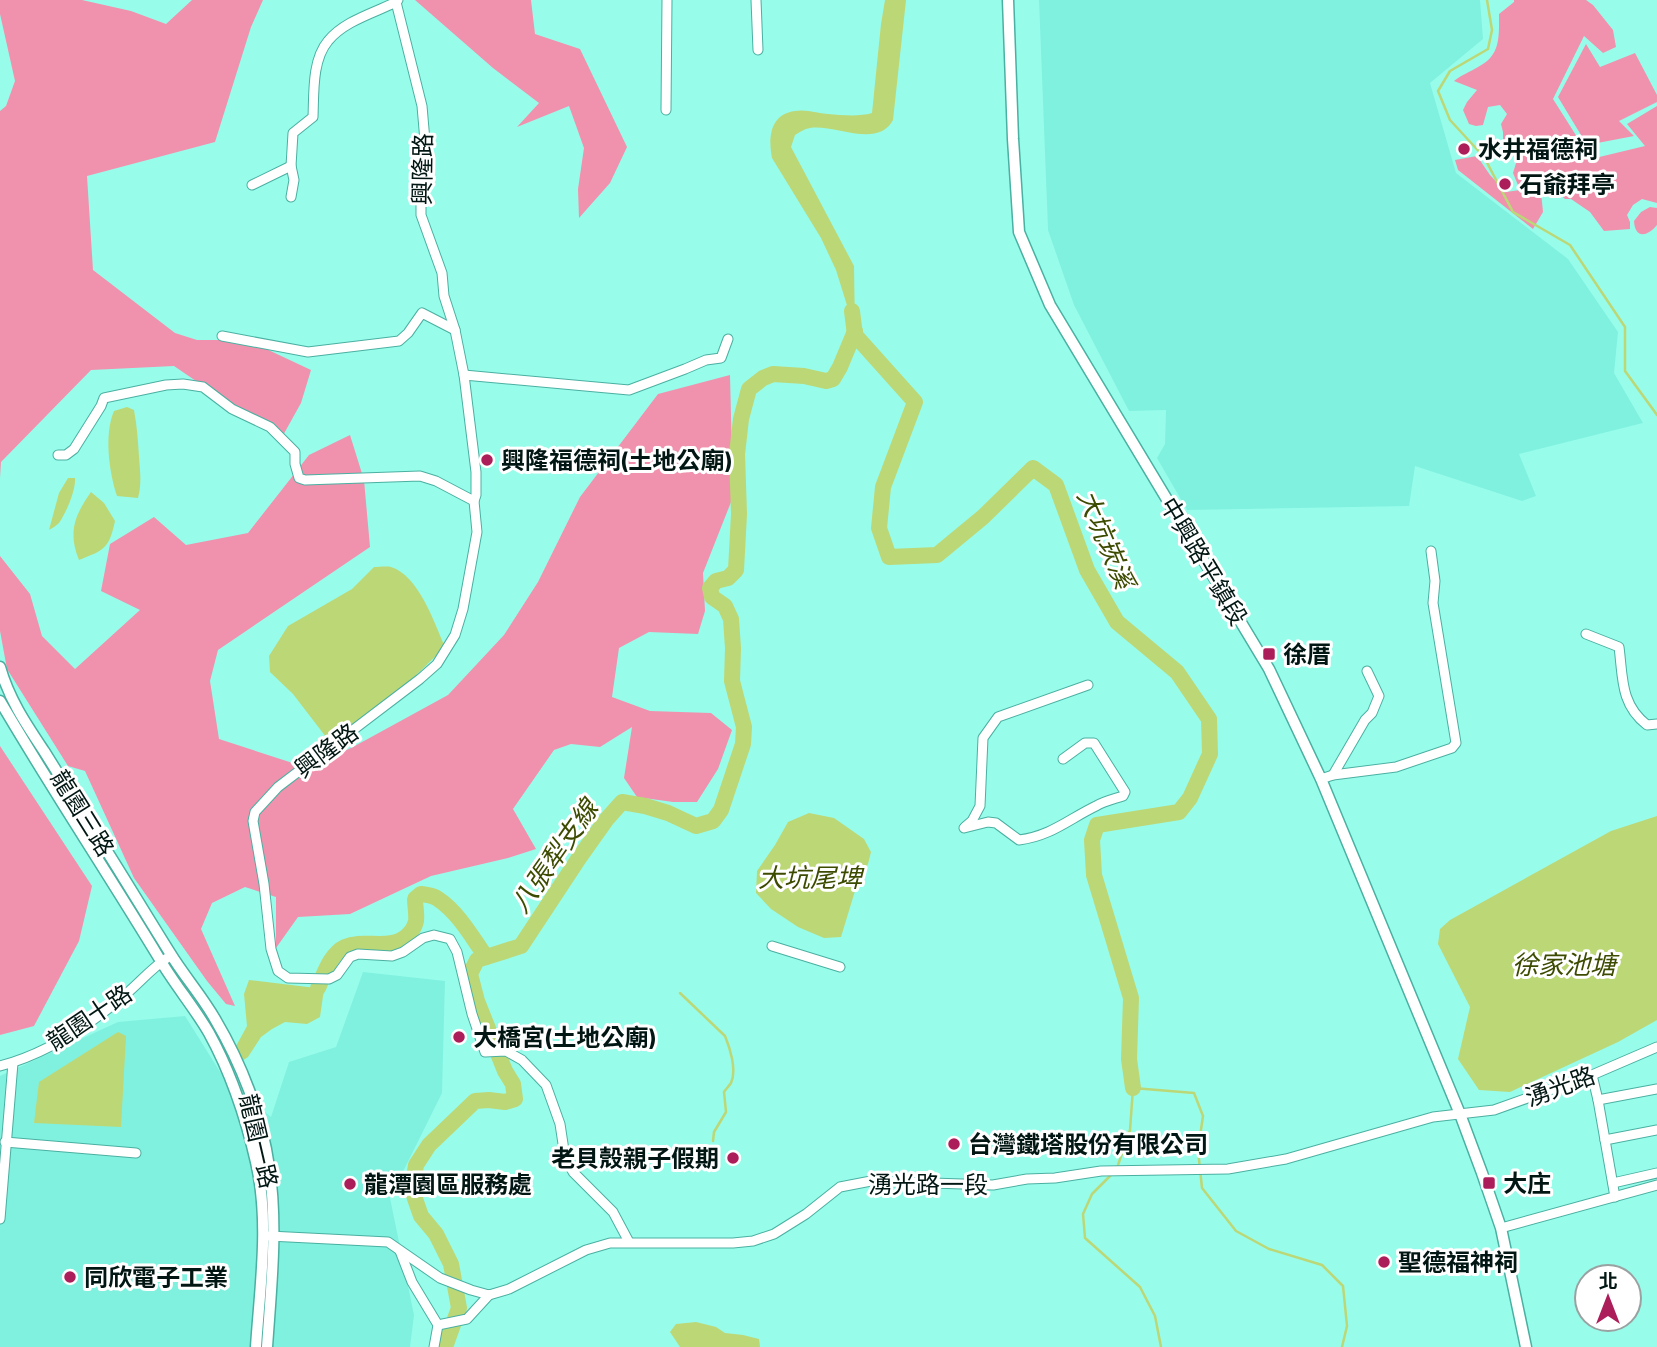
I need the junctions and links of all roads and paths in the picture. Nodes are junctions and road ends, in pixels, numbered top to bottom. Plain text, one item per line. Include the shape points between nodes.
1 (667, 0) edge
2 (756, 0) edge
3 (1008, 0) edge
4 (397, 1) edge
5 (758, 50) dead end
6 (666, 110) dead end
7 (291, 166) junction
8 (252, 185) dead end
9 (291, 197) dead end
10 (455, 330) junction
11 (222, 336) dead end
12 (727, 340) dead end
13 (464, 376) junction
14 (58, 455) dead end
15 (474, 501) junction
16 (1431, 551) dead end
17 (1586, 634) dead end
18 (0, 667) edge
19 (1367, 671) dead end
20 (1088, 685) dead end
21 (0, 701) edge
22 (1657, 724) edge
23 (1063, 759) dead end
24 (1333, 775) junction
25 (1321, 779) junction
26 (772, 946) dead end
27 (171, 955) junction
28 (161, 962) junction
29 (840, 967) dead end
30 (1657, 1047) edge
31 (13, 1063) junction
32 (0, 1066) edge
33 (1592, 1076) junction
34 (1657, 1089) edge
35 (1598, 1100) junction
36 (1460, 1114) junction
37 (1657, 1130) edge
38 (1605, 1140) junction
39 (5, 1142) junction
40 (136, 1153) dead end
41 (1656, 1173) edge
42 (1613, 1183) junction
43 (1657, 1186) edge
44 (1615, 1197) junction
45 (0, 1219) edge
46 (1501, 1228) junction
47 (268, 1235) junction
48 (629, 1242) junction
49 (399, 1250) junction
50 (489, 1295) junction
51 (438, 1325) junction
52 (256, 1347) edge
53 (267, 1347) edge
54 (434, 1347) edge
55 (1526, 1347) edge

1 - 6 street
2 - 5 street
3 - 25 street, 中興路平鎮段 via 1019,232 1028,256 1050,304 1269,669
4 - 7 street via 345,26 328,41 319,60 313,117 293,132
4 - 10 street, 興隆路 via 422,106 421,215 442,273
7 - 8 street
7 - 9 street
10 - 11 street via 422,313 399,341 308,352
10 - 13 street, 興隆路
12 - 13 street via 721,358 629,390
13 - 15 street, 興隆路
14 - 15 street via 74,449 104,398 183,384 203,387 232,409 270,427 295,452 299,478 420,476
15 - 48 street, 興隆路 via 477,532 463,609 455,635 437,664 278,787 255,812 271,948 278,971 288,978 329,979 358,954 391,956 423,938 450,939 485,1052 506,1051 522,1060 546,1085 560,1124 565,1157 573,1172 613,1212
16 - 24 street via 1433,603 1456,743 1395,767
17 - 22 street via 1619,647 1625,697 1647,725
18 - 27 street, 龍園三路 via 16,709
19 - 24 street via 1379,695
20 - 23 street via 998,718 983,738 980,806 964,828 996,823 1020,840 1032,838 1123,796 1125,792 1094,743 1085,743
21 - 28 street, 龍園三路
24 - 25 street
25 - 36 street, 中興路平鎮段
26 - 29 street
27 - 28 street, 龍園十路
27 - 47 street, 龍園一路 via 214,1017 248,1088 269,1166 273,1204
28 - 31 street, 龍園十路 via 78,1030
28 - 47 street, 龍園一路 via 208,1032 230,1078 256,1162
30 - 33 street, 湧光路
31 - 32 street, 龍園十路
31 - 39 street
33 - 35 street
33 - 36 street, 湧光路 via 1494,1110
34 - 35 street
35 - 38 street
36 - 46 street, 中興路平鎮段
36 - 48 street, 湧光路一段 via 1433,1117 1286,1159 1228,1168 1101,1171 993,1185 871,1181 840,1187 774,1234 753,1241
37 - 38 street
38 - 42 street
39 - 40 street
39 - 45 street
41 - 42 street
41 - 43 street
42 - 44 street
43 - 44 street
44 - 46 street
46 - 55 street, 中興路平鎮段
47 - 49 street via 388,1242
47 - 52 street, 龍園一路
47 - 53 street, 龍園一路
48 - 50 street, 湧光路一段 via 586,1250
49 - 50 street via 440,1278
49 - 51 street
50 - 51 street via 467,1319
51 - 54 street

